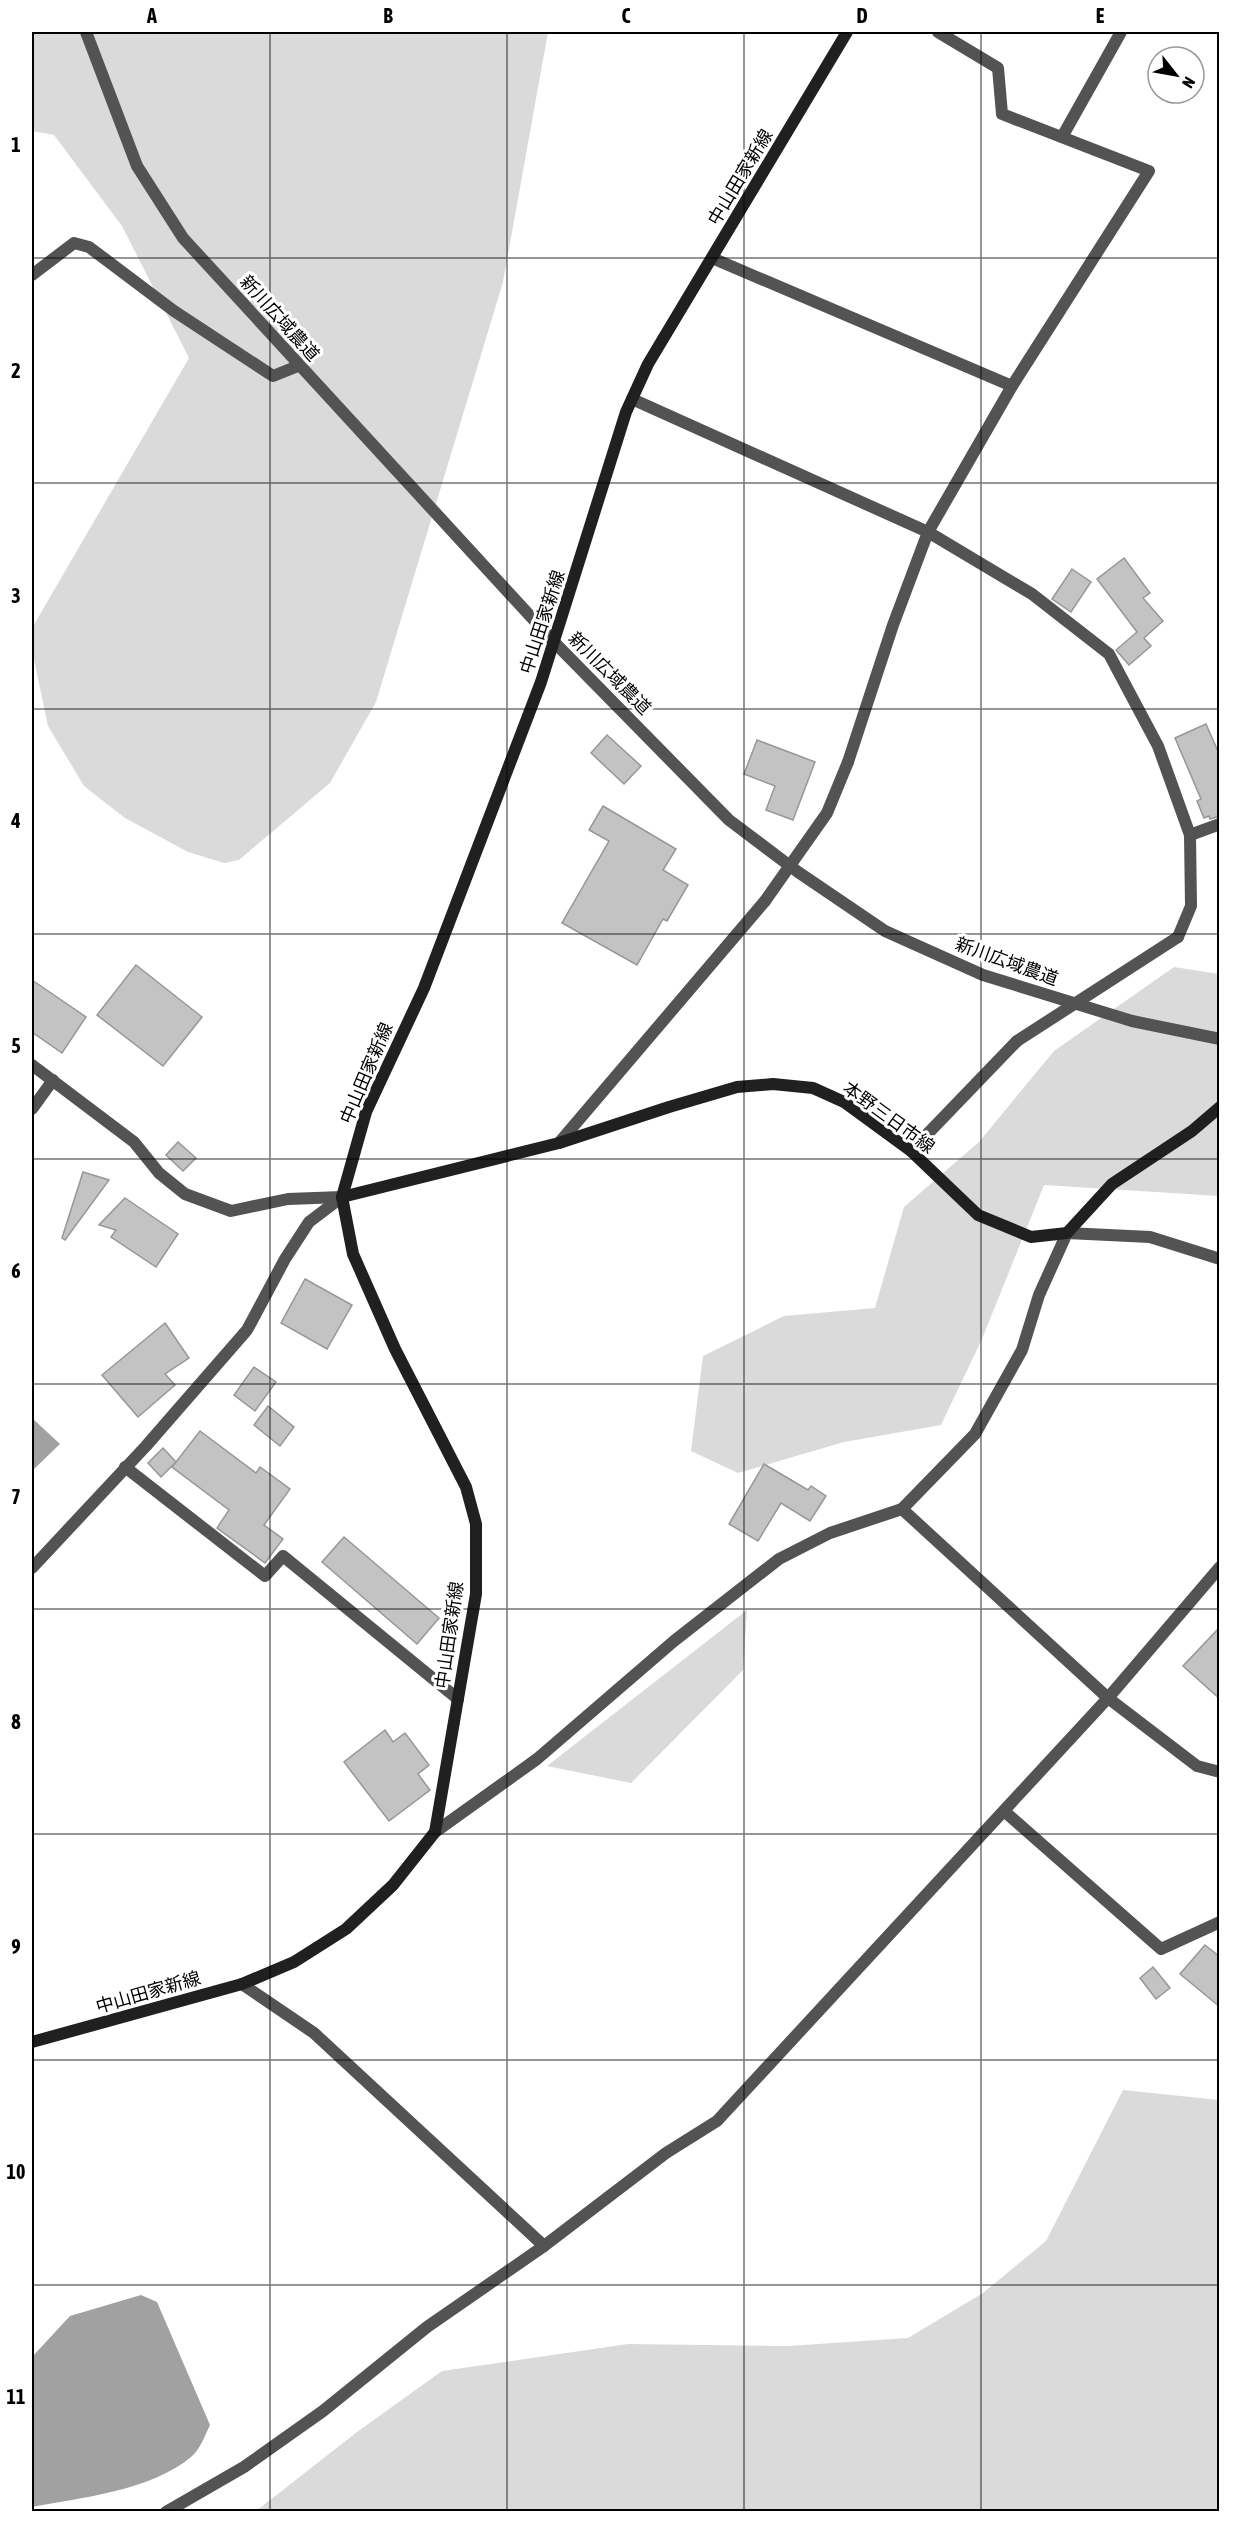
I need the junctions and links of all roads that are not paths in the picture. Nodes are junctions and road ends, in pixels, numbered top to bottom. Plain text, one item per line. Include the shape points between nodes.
1 (86, 32) edge
2 (847, 32) edge
3 (938, 32) edge
4 (1121, 32) edge
5 (1062, 137) junction
6 (712, 258) junction
7 (32, 275) edge
8 (298, 366) junction
9 (1012, 386) junction
10 (632, 399) junction
11 (928, 532) junction
12 (555, 643) junction
13 (1220, 824) edge
14 (1190, 836) junction
15 (1220, 1039) edge
16 (32, 1065) edge
17 (53, 1080) junction
18 (1220, 1107) edge
19 (32, 1109) edge
20 (559, 1143) junction
21 (911, 1151) junction
22 (342, 1197) junction
23 (1067, 1233) junction
24 (1220, 1259) edge
25 (125, 1467) junction
26 (903, 1509) junction
27 (1220, 1567) edge
28 (32, 1568) edge
29 (1108, 1698) junction
30 (458, 1699) junction
31 (1220, 1772) edge
32 (1004, 1811) junction
33 (435, 1832) junction
34 (1220, 1922) edge
35 (242, 1984) junction
36 (32, 2042) edge
37 (544, 2246) junction
38 (166, 2511) edge

1 - 8 street, 新川広域農道 via 137,166 183,238
2 - 6 main road, 中山田家新線
3 - 5 street via 998,68 1002,114
4 - 5 street
5 - 9 street via 1149,171
6 - 9 street
6 - 10 main road, 中山田家新線 via 648,364
7 - 8 street via 74,243 89,247 174,311 273,376
8 - 12 street, 新川広域農道
9 - 11 street
10 - 11 street
10 - 12 main road, 中山田家新線
11 - 14 street via 1032,594 1109,654 1158,746
11 - 20 street, bridge via 848,762 826,813 765,901
12 - 15 street, 新川広域農道 via 729,820 798,873 885,931 982,975 1132,1021
12 - 22 main road, 中山田家新線 via 442,944 366,1112
13 - 14 street
14 - 21 street, bridge via 1191,906 1178,937 1017,1041
16 - 17 street
17 - 19 street
17 - 22 street via 134,1142 159,1173 184,1194 231,1211 288,1199
18 - 23 main road via 1192,1131 1112,1184
20 - 21 main road, 本野三日市線 via 726,1090 773,1084 813,1088 844,1102
20 - 22 main road, 本野三日市線
21 - 23 main road, 本野三日市線 via 978,1215 1031,1237
22 - 25 street via 309,1222 247,1330
22 - 30 main road, 中山田家新線 via 353,1254 395,1349 466,1487 476,1524 476,1594
23 - 24 street via 1150,1237
23 - 26 street via 1022,1350 975,1434
25 - 28 street
25 - 30 street via 265,1576 283,1556
26 - 29 street
26 - 33 street via 830,1533 779,1559 674,1641 537,1759
27 - 29 street
29 - 31 street via 1197,1766
29 - 32 street
30 - 33 main road, 中山田家新線
32 - 34 street via 1161,1949
32 - 37 street via 717,2121 666,2153
33 - 35 main road, 中山田家新線 via 393,1885 346,1929 294,1962
35 - 36 main road, 中山田家新線
35 - 37 street via 314,2033
37 - 38 street via 428,2327 244,2467

